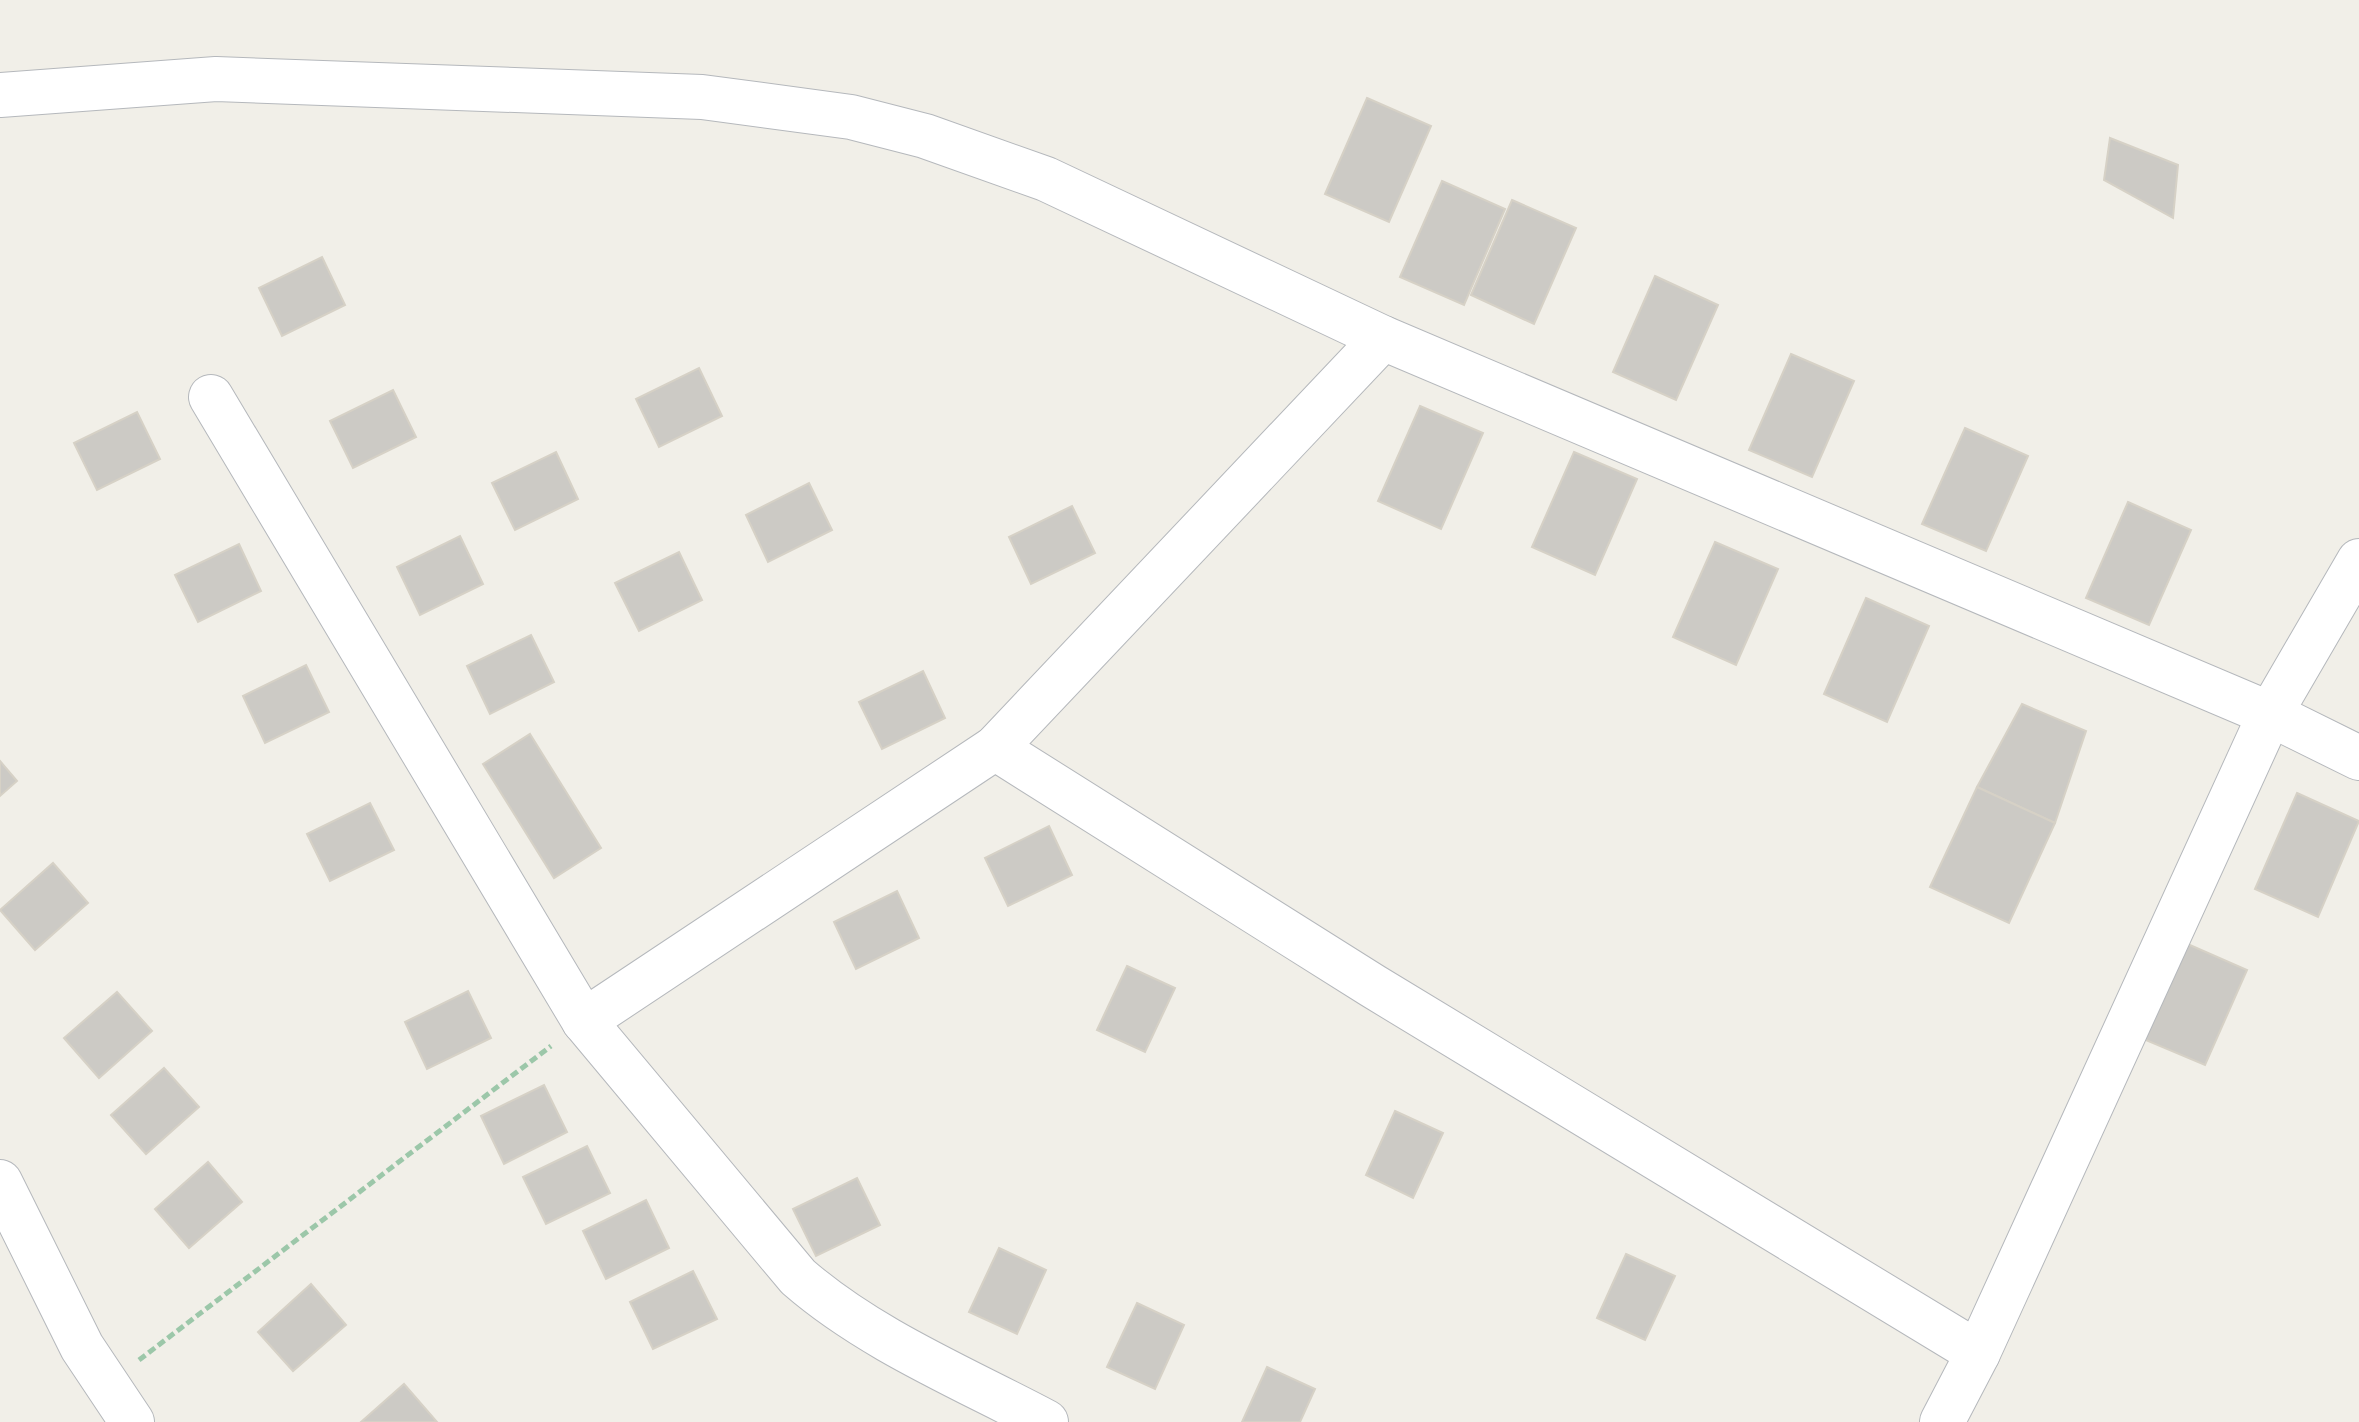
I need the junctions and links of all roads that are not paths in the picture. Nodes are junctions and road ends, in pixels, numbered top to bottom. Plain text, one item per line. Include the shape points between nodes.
1 (0, 95) edge
2 (1383, 338) junction
3 (211, 397) dead end
4 (2359, 561) edge
5 (2270, 714) junction
6 (995, 748) junction
7 (2359, 758) edge
8 (584, 1021) junction
9 (0, 1182) edge
10 (1978, 1353) junction
11 (132, 1422) edge
12 (1046, 1422) edge
13 (1942, 1422) edge

1 - 2 street via 232,79 702,97 851,117 925,136 1046,179
2 - 5 street
2 - 6 street
3 - 8 street
4 - 5 street
5 - 7 street
5 - 10 street
6 - 8 street
6 - 10 street via 1373,986
8 - 12 street via 798,1277 825,1301
9 - 11 street via 106,1386
10 - 13 street

